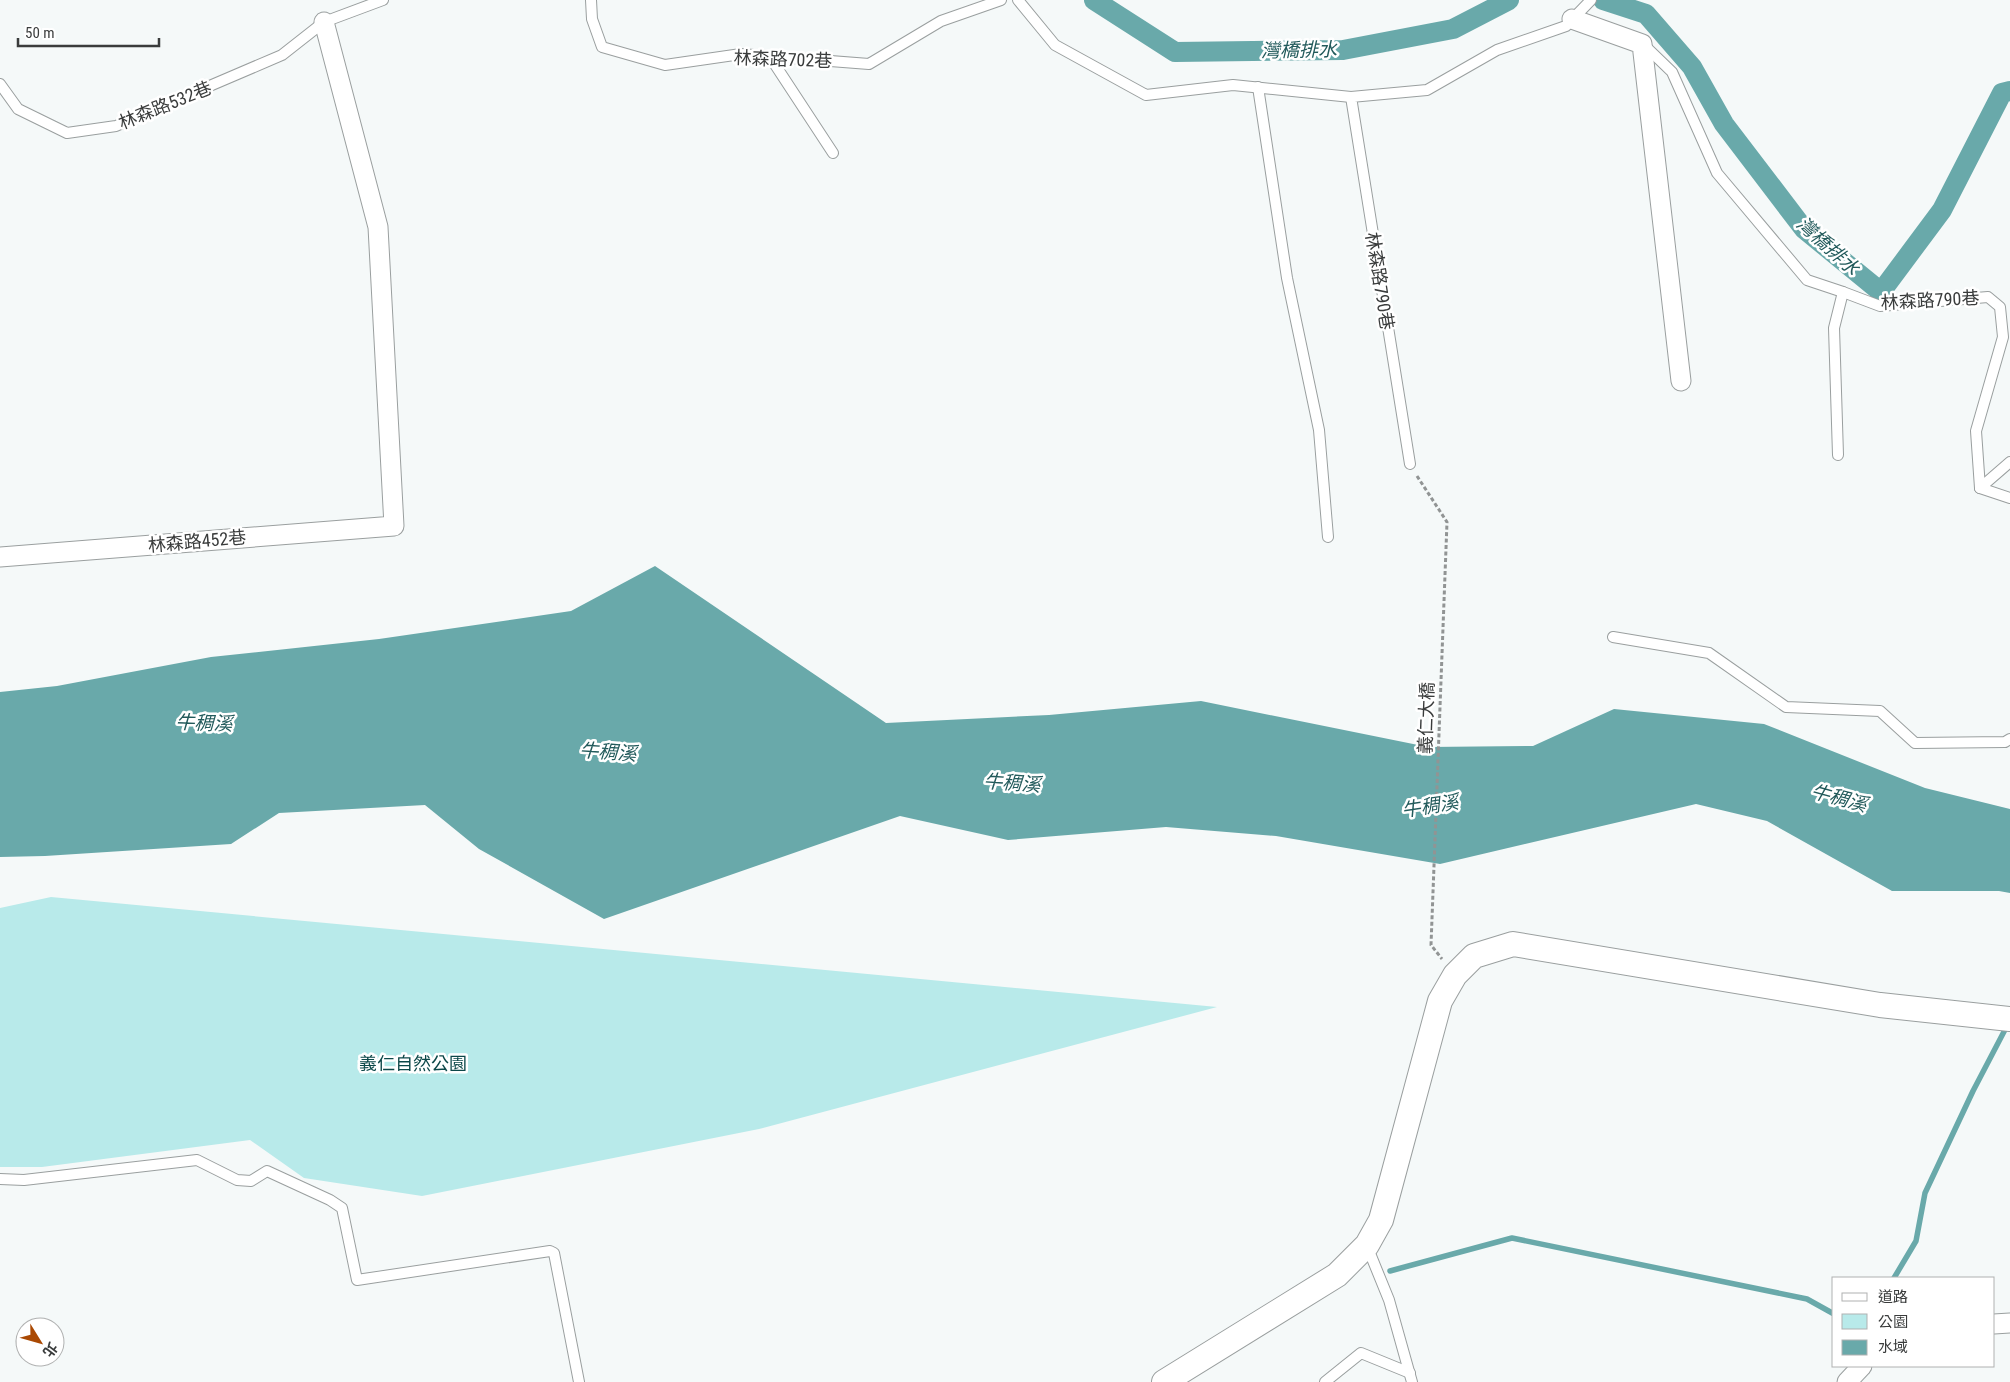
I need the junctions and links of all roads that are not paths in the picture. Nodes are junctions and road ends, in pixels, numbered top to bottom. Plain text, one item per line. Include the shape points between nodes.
1 (383, 0) edge
2 (591, 0) edge
3 (1001, 0) edge
4 (1018, 0) edge
5 (1591, 0) edge
6 (1572, 19) junction
7 (324, 22) junction
8 (1642, 44) junction
9 (770, 57) junction
10 (0, 84) edge
11 (1258, 87) junction
12 (1351, 97) junction
13 (833, 153) dead end
14 (1843, 292) junction
15 (1681, 381) dead end
16 (1838, 455) dead end
17 (2010, 462) edge
18 (1410, 464) road end
19 (1980, 488) junction
20 (2010, 498) edge
21 (1328, 537) dead end
22 (0, 557) edge
23 (1613, 637) dead end
24 (2010, 739) edge
25 (2010, 1019) edge
26 (0, 1179) edge
27 (1367, 1245) junction
28 (2010, 1323) edge
29 (1995, 1324) edge
30 (1861, 1367) edge
31 (1411, 1378) edge
32 (579, 1382) edge
33 (1164, 1382) edge
34 (1325, 1382) edge
35 (1847, 1382) edge

1 - 7 lane
2 - 9 lane, 林森路702巷 via 592,19 602,47 665,65 741,54
3 - 9 lane, 林森路702巷 via 941,21 869,64
4 - 11 lane via 1055,45 1146,95 1233,85
5 - 6 lane
6 - 8 street, 林森路790巷
6 - 12 lane via 1566,26 1498,50 1427,90
7 - 10 lane, 林森路532巷 via 282,55 116,126 67,133 18,109
7 - 22 street, 林森路452巷 via 378,227 394,526
8 - 14 lane, 林森路790巷 via 1672,72 1718,173 1807,280
8 - 15 street
9 - 13 lane
11 - 12 lane
11 - 21 lane via 1287,278 1319,430
12 - 18 lane, 林森路790巷
14 - 16 lane via 1834,328
14 - 19 lane, 林森路790巷 via 1880,306 1988,297 2000,307 2003,337 1976,431
17 - 19 lane
19 - 20 lane
23 - 24 lane via 1709,653 1786,707 1880,710 1915,743 2005,742
25 - 27 street via 1880,1004 1513,944 1474,956 1455,975 1440,1002 1381,1220
26 - 32 lane via 24,1180 197,1160 237,1180 251,1181 267,1171 342,1208 357,1280 550,1250 554,1253
27 - 31 lane via 1389,1300
27 - 33 street via 1337,1275
28 - 29 street
30 - 35 street
31 - 34 lane via 1361,1353

